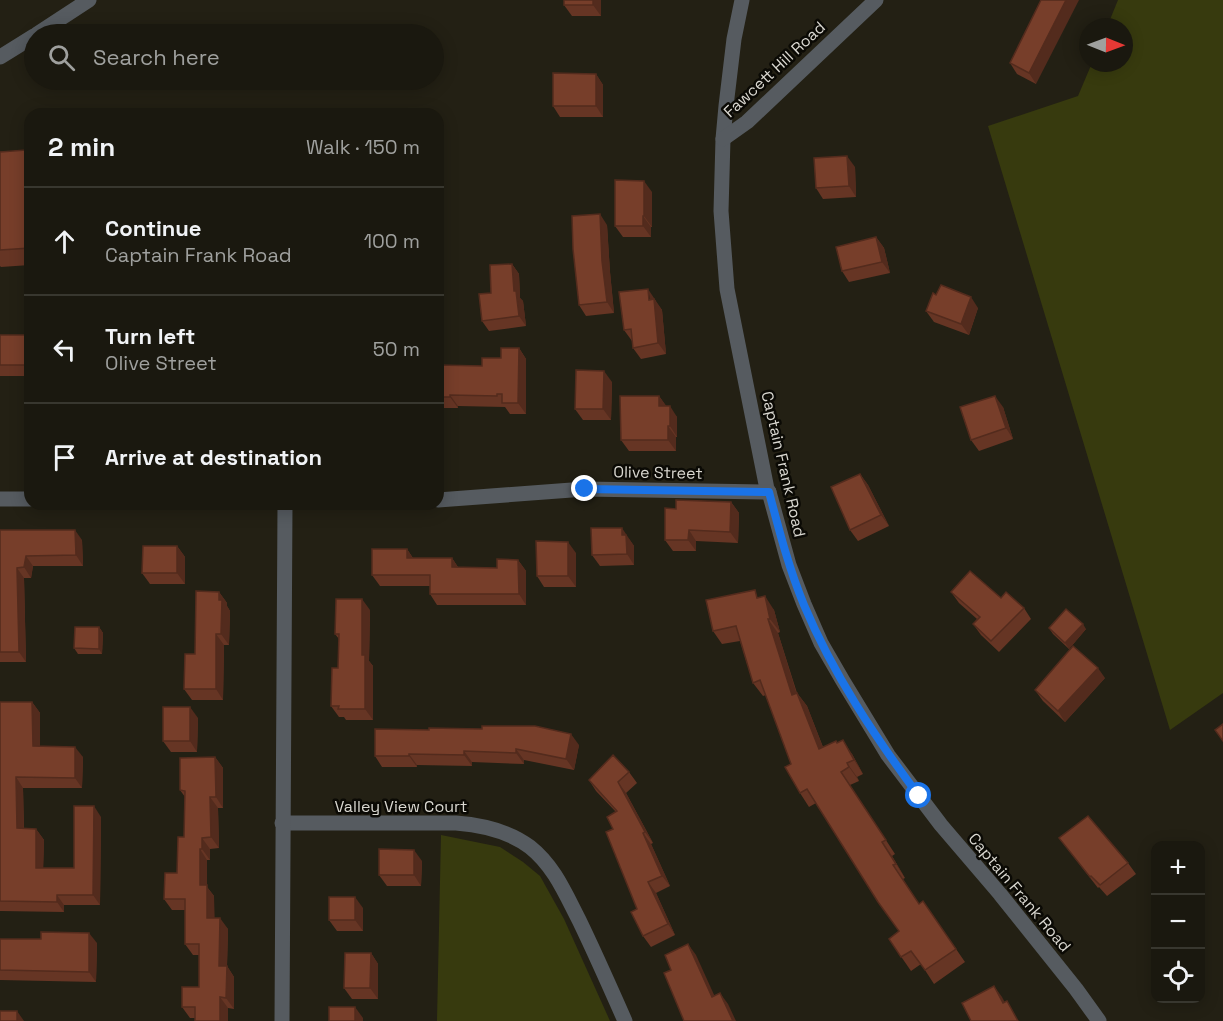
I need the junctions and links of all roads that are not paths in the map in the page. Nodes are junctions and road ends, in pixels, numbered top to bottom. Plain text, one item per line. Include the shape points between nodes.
1 (89, 0) edge
2 (742, 0) edge
3 (876, 0) edge
4 (53, 24) edge
5 (24, 42) edge
6 (0, 57) edge
7 (723, 139) junction
8 (769, 492) junction
9 (0, 499) edge
10 (24, 499) edge
11 (444, 500) edge
12 (285, 510) edge
13 (282, 823) junction
14 (282, 1021) edge
15 (625, 1021) edge
16 (1099, 1021) edge

1 - 4 street
2 - 7 street, Captain Frank Road
3 - 7 street, Fawcett Hill Road via 747,122
5 - 6 street
7 - 8 street, Captain Frank Road via 721,211 727,290
8 - 11 street, Olive Street via 585,489
8 - 16 street, Captain Frank Road via 789,565 817,634 888,755
9 - 10 street
12 - 13 street
13 - 14 street
13 - 15 street, Valley View Court via 475,824 513,836 530,847 558,878

